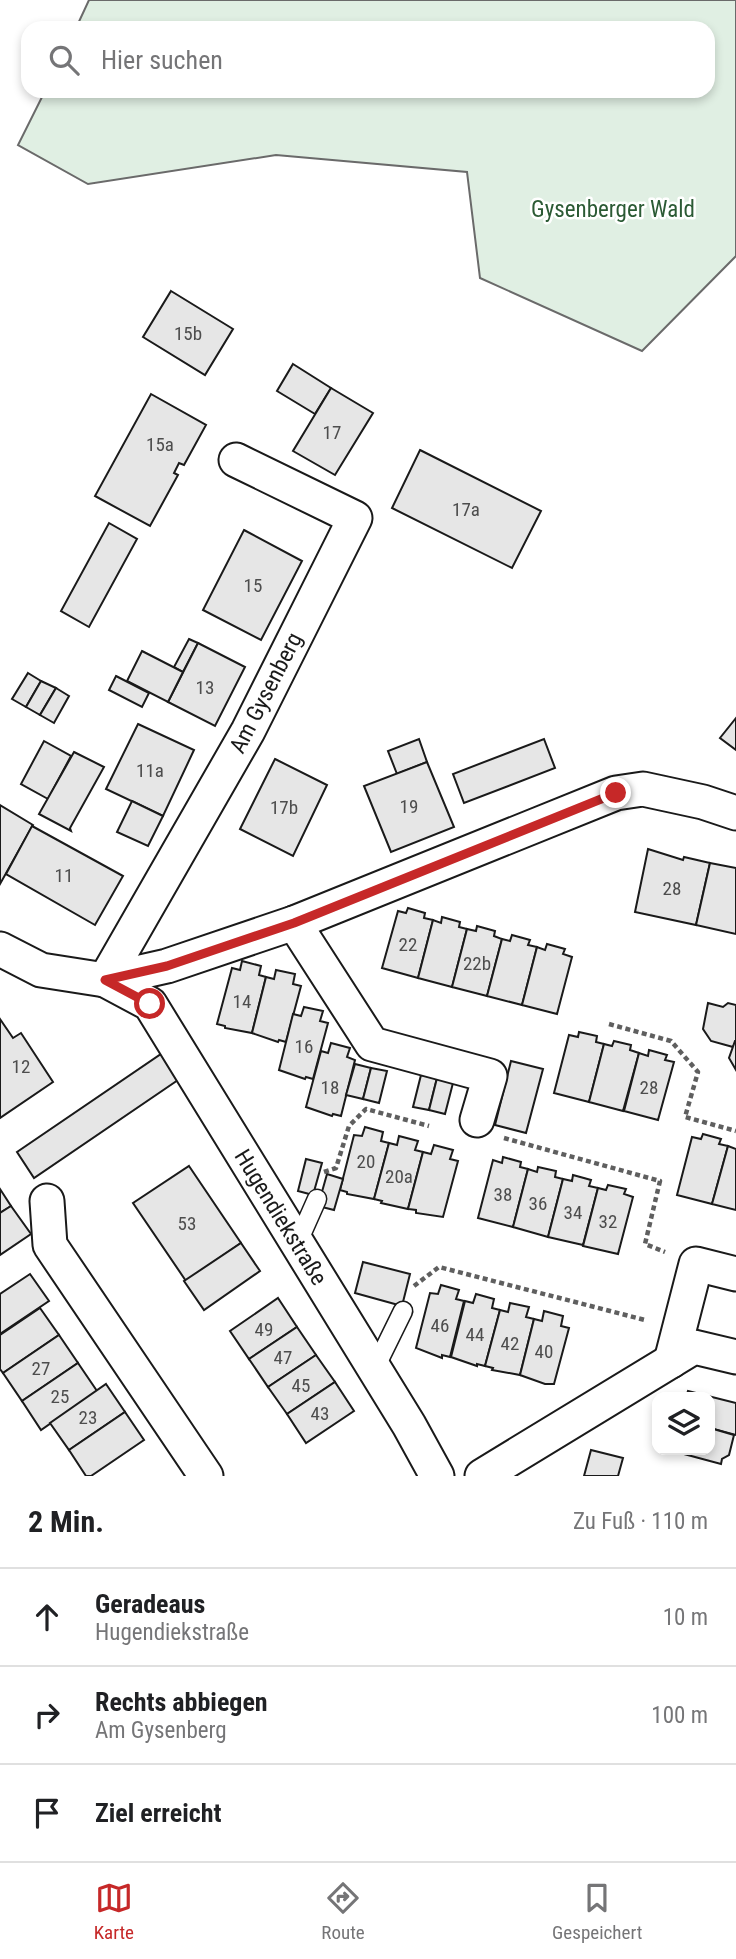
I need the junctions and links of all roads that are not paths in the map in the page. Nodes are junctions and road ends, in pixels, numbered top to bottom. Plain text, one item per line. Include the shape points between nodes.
1 (236, 460) dead end
2 (736, 813) edge
3 (294, 923) junction
4 (0, 949) edge
5 (105, 980) junction
6 (477, 1120) road end
7 (317, 1199) road end
8 (47, 1201) dead end
9 (297, 1244) junction
10 (736, 1274) edge
11 (403, 1311) road end
12 (736, 1356) edge
13 (671, 1361) junction
14 (374, 1370) junction
15 (206, 1476) edge
16 (437, 1476) edge
17 (482, 1476) edge

1 - 5 street, Am Gysenberg via 355,518 248,731
2 - 3 street via 643,789 616,793
3 - 5 street via 167,966
3 - 6 street via 372,1044 490,1076
4 - 5 street via 41,970
5 - 9 street, Hugendiekstraße via 150,1004
7 - 9 lane
8 - 15 street via 50,1245
9 - 14 street, Hugendiekstraße
10 - 13 street via 696,1264
11 - 14 lane
12 - 13 street via 694,1347
13 - 17 street
14 - 16 street, Hugendiekstraße

